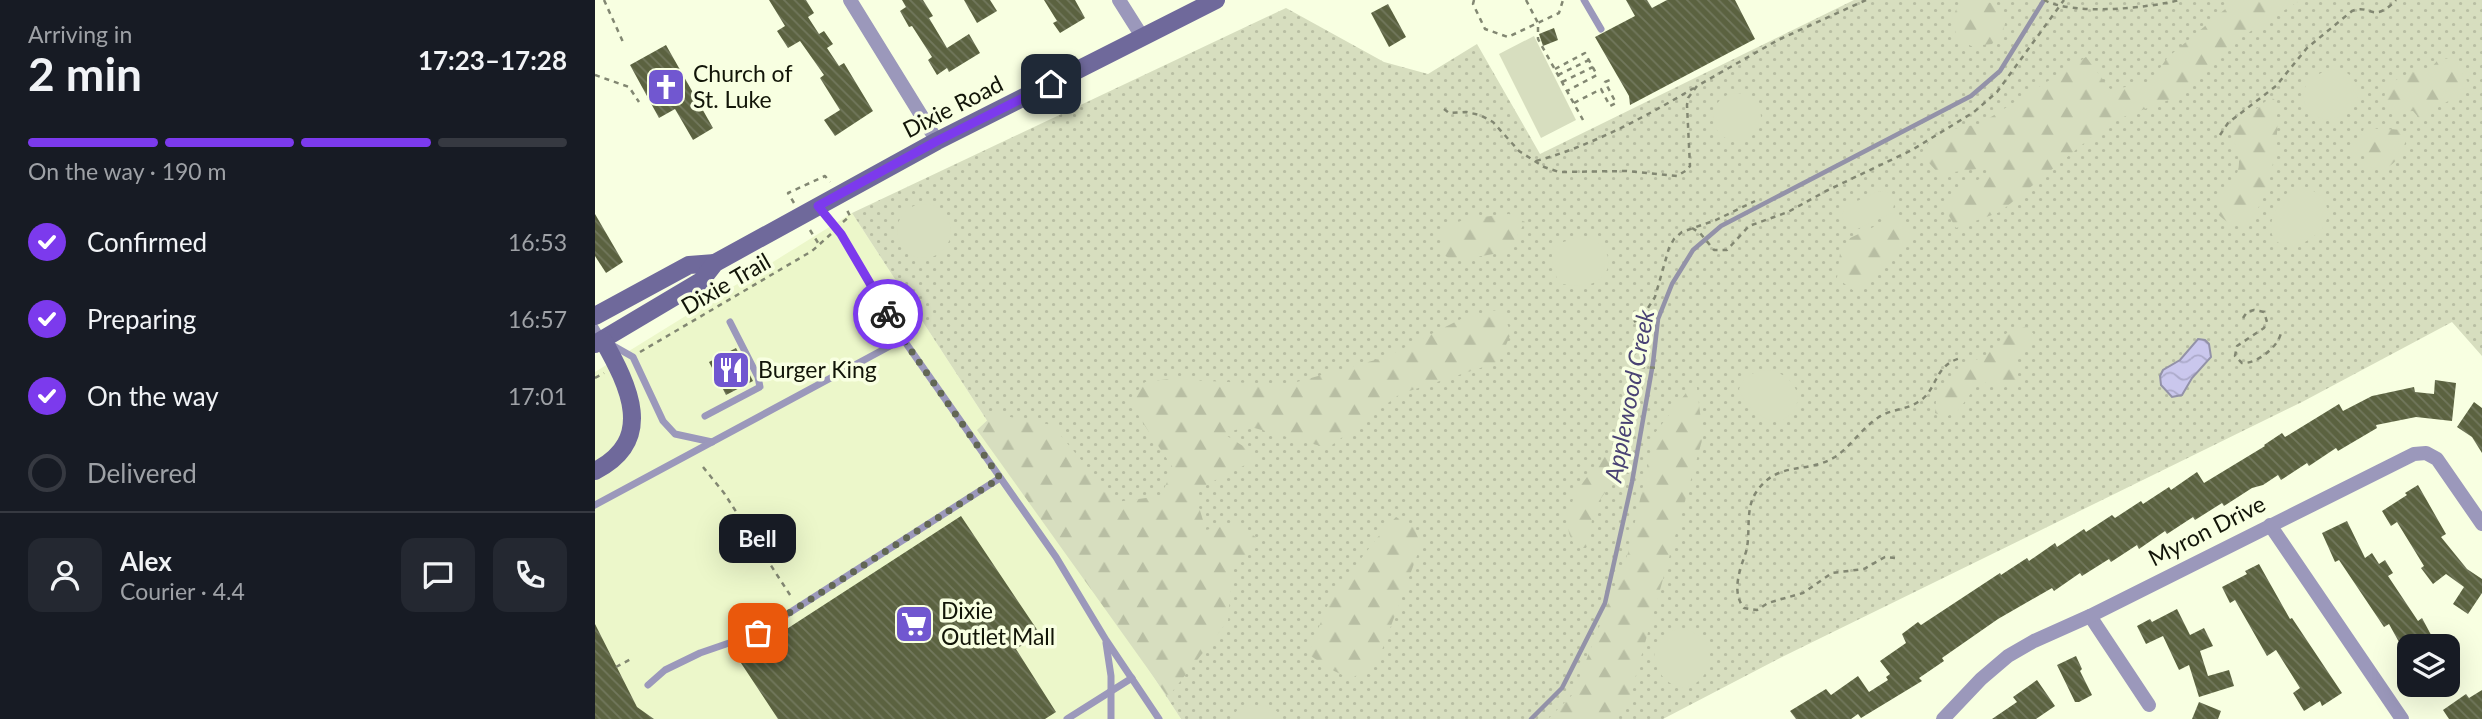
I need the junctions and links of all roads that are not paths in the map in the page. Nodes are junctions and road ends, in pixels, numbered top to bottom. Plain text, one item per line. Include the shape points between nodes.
1 (849, 0) edge
2 (1119, 0) edge
3 (1216, 0) edge
4 (1584, 0) edge
5 (1601, 29) dead end
6 (1143, 38) junction
7 (937, 141) junction
8 (818, 206) junction
9 (715, 263) junction
10 (595, 316) edge
11 (730, 321) dead end
12 (598, 337) edge
13 (903, 339) junction
14 (705, 416) dead end
15 (713, 442) junction
16 (595, 471) edge
17 (1000, 478) junction
18 (595, 505) edge
19 (2482, 524) edge
20 (2270, 525) junction
21 (2090, 616) junction
22 (1106, 640) junction
23 (1132, 678) junction
24 (648, 685) dead end
25 (1112, 691) junction
26 (2149, 705) dead end
27 (1067, 719) edge
28 (1111, 719) edge
29 (1159, 719) edge
30 (1943, 719) edge
31 (2402, 719) edge

1 - 7 street
2 - 6 street
3 - 6 main road, Dixie Road
4 - 5 lane
6 - 7 main road, Dixie Road
7 - 8 main road, Dixie Road
8 - 9 main road, Dixie Road
8 - 13 lane via 841,234
9 - 10 main road, Dixie Road via 689,265
9 - 12 main road, Dixie Road via 701,281
11 - 14 lane via 760,387
12 - 15 lane via 633,357 663,421 675,434
12 - 16 main road via 623,376 633,414 624,447 611,463
13 - 15 lane
13 - 17 lane
15 - 18 lane
17 - 22 lane via 1056,557
17 - 24 lane via 758,633 700,653 665,670
19 - 20 street, Myron Drive via 2437,459 2420,452
20 - 21 street, Myron Drive
20 - 31 street
21 - 26 street
21 - 30 street, Myron Drive via 2008,656
22 - 23 lane
22 - 25 lane
23 - 25 lane
23 - 29 lane
25 - 27 lane
25 - 28 lane

